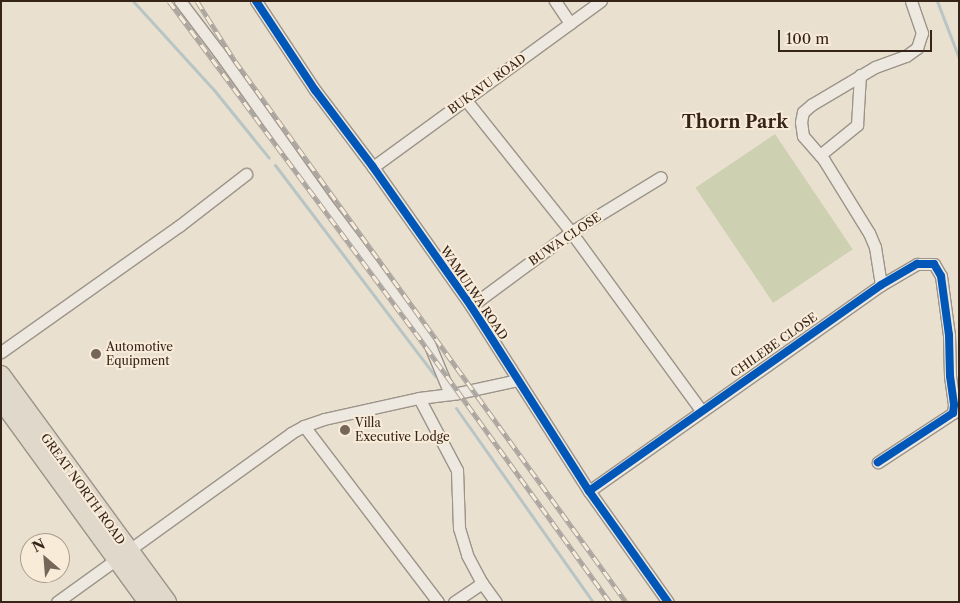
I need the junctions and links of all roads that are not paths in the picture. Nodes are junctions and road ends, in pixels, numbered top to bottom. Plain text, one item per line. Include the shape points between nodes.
1 (180, 1) edge
2 (256, 1) edge
3 (555, 1) edge
4 (601, 1) edge
5 (911, 1) edge
6 (570, 23) junction
7 (860, 75) junction
8 (465, 99) junction
9 (820, 155) junction
10 (373, 167) junction
11 (246, 174) dead end
12 (660, 178) dead end
13 (571, 232) junction
14 (880, 286) junction
15 (472, 306) junction
16 (1, 352) edge
17 (1, 375) edge
18 (518, 380) junction
19 (1, 387) edge
20 (450, 394) junction
21 (419, 398) junction
22 (1, 400) edge
23 (701, 410) junction
24 (17, 421) junction
25 (304, 426) junction
26 (878, 462) dead end
27 (589, 491) junction
28 (122, 554) junction
29 (482, 583) junction
30 (57, 602) edge
31 (148, 602) edge
32 (167, 602) edge
33 (438, 602) edge
34 (454, 602) edge
35 (496, 602) edge
36 (668, 602) edge

1 - 20 street via 426,336
2 - 10 street, WAMULWA ROAD via 314,90
3 - 6 street
4 - 6 street, BUKAVU ROAD
5 - 7 street via 922,33 920,44 906,56 880,64
6 - 8 street, BUKAVU ROAD
7 - 9 street via 857,125
7 - 9 street via 811,105 802,115 803,136
8 - 10 street, BUKAVU ROAD
8 - 13 street
9 - 14 street via 872,240
10 - 15 street, WAMULWA ROAD
11 - 16 street via 179,226
12 - 13 street, BUWA CLOSE
13 - 15 street, BUWA CLOSE
13 - 23 street
14 - 23 street, CHILEBE CLOSE
14 - 26 street, CHILEBE CLOSE via 917,264 934,264 941,276 947,315 954,405 953,413
15 - 18 street, WAMULWA ROAD
17 - 28 main road, GREAT NORTH ROAD
18 - 20 street
18 - 27 street, WAMULWA ROAD
19 - 24 street via 13,406
20 - 21 street
21 - 25 street
21 - 29 street via 458,470 459,528 467,555
22 - 24 main road, GREAT NORTH ROAD
23 - 27 street, CHILEBE CLOSE
24 - 28 main road, GREAT NORTH ROAD
25 - 28 street
25 - 33 street
27 - 36 street, WAMULWA ROAD
28 - 30 street
28 - 31 main road, GREAT NORTH ROAD
28 - 32 main road, GREAT NORTH ROAD
29 - 34 street
29 - 35 street

